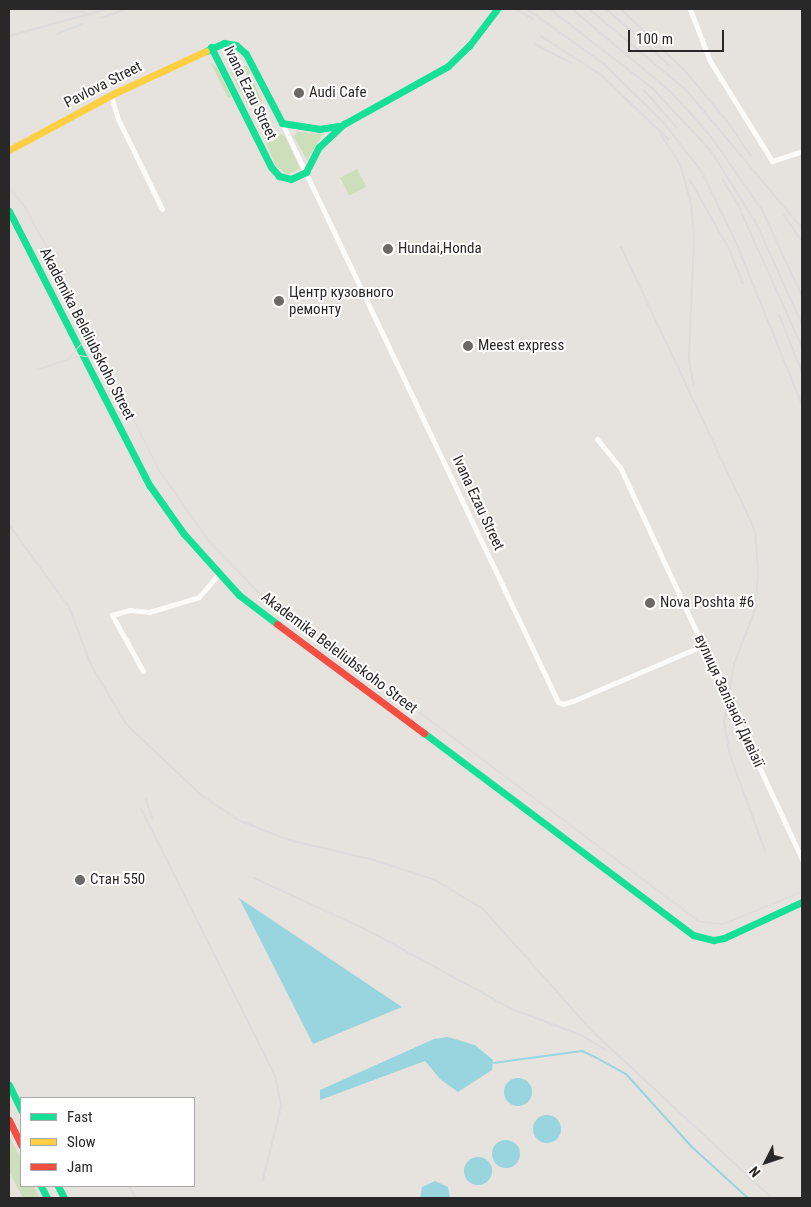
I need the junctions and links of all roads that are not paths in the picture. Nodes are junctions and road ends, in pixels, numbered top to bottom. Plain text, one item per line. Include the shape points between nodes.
1 (497, 9) edge
2 (690, 9) edge
3 (212, 47) junction
4 (110, 96) junction
5 (282, 124) junction
6 (344, 124) junction
7 (9, 150) edge
8 (802, 151) edge
9 (306, 172) junction
10 (162, 209) dead end
11 (9, 211) edge
12 (597, 439) dead end
13 (218, 574) junction
14 (704, 645) junction
15 (143, 671) dead end
16 (802, 858) edge
17 (800, 903) edge
18 (9, 1085) edge
19 (20, 1108) edge
20 (9, 1120) edge
21 (20, 1143) edge

1 - 6 street via 459,56 425,81
2 - 8 street via 710,61 772,161
3 - 4 street, Pavlova Street
3 - 5 street, Ivana Ezau Street via 230,42 242,49
3 - 9 street, Ivana Ezau Street via 275,173 287,179
4 - 7 street, Pavlova Street
4 - 10 street
5 - 6 street, Ivana Ezau Street via 319,129
5 - 9 street, Ivana Ezau Street
6 - 9 street via 319,147
9 - 14 street, Ivana Ezau Street via 558,702 573,701
11 - 13 street, Akademika Beleliubskoho Street via 150,486
12 - 14 street, вулиця Залізної Дивізії via 620,467
13 - 15 street via 198,596 149,612 130,610 112,615
13 - 17 street, Akademika Beleliubskoho Street via 269,619 693,935 713,940 724,938
14 - 16 street, вулиця Залізної Дивізії
18 - 19 street
20 - 21 street

